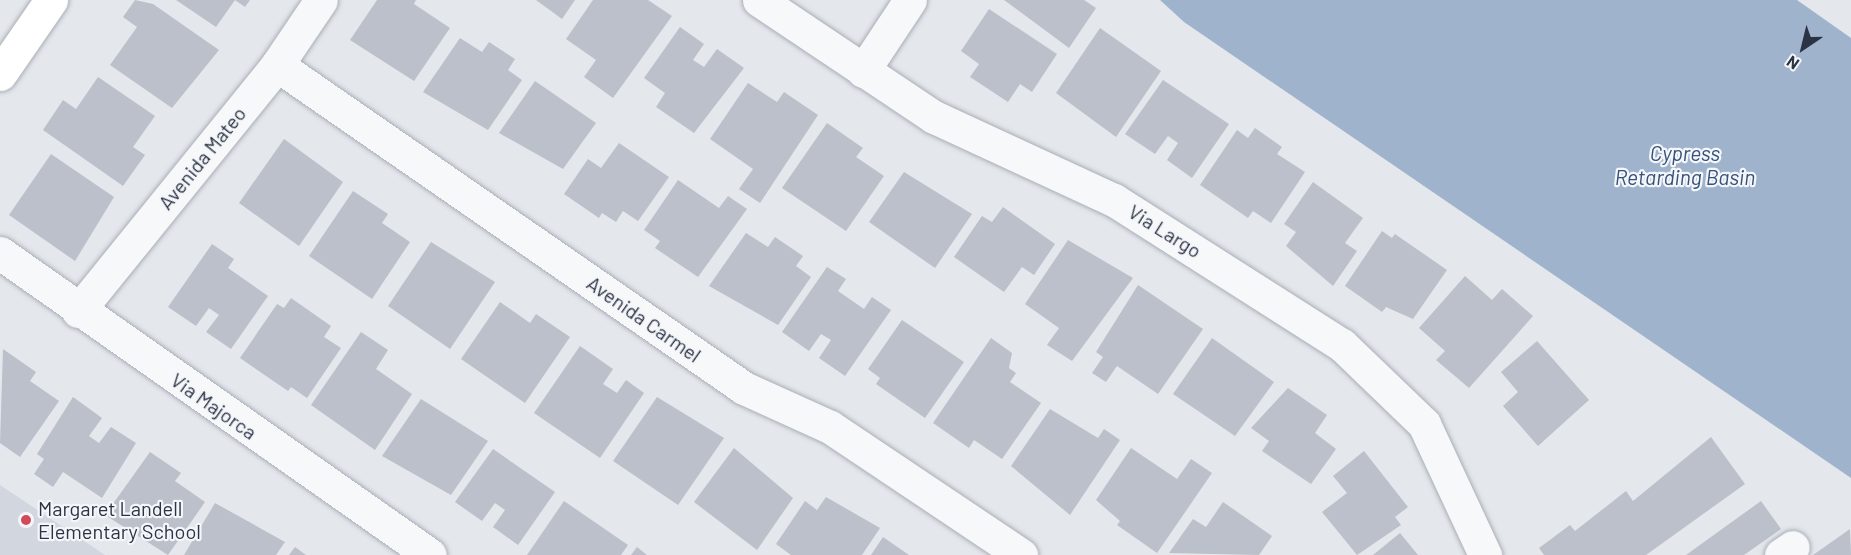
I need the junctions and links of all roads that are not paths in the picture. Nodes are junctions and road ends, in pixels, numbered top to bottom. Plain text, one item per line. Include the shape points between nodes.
1 (51, 0) edge
2 (321, 0) edge
3 (759, 0) edge
4 (910, 0) edge
5 (277, 65) junction
6 (862, 71) junction
7 (0, 74) edge
8 (0, 253) edge
9 (78, 311) junction
10 (430, 555) edge
11 (1021, 555) edge
12 (1485, 555) edge

1 - 7 main road
2 - 5 street, Avenida Mateo
3 - 6 street, Via Largo
4 - 6 street
5 - 9 street, Avenida Mateo
5 - 11 street, Avenida Carmel via 744,388 830,427
6 - 12 street, Via Largo via 934,117 1114,200 1342,345 1424,424
8 - 9 street, Via Majorca
9 - 10 street, Via Majorca

